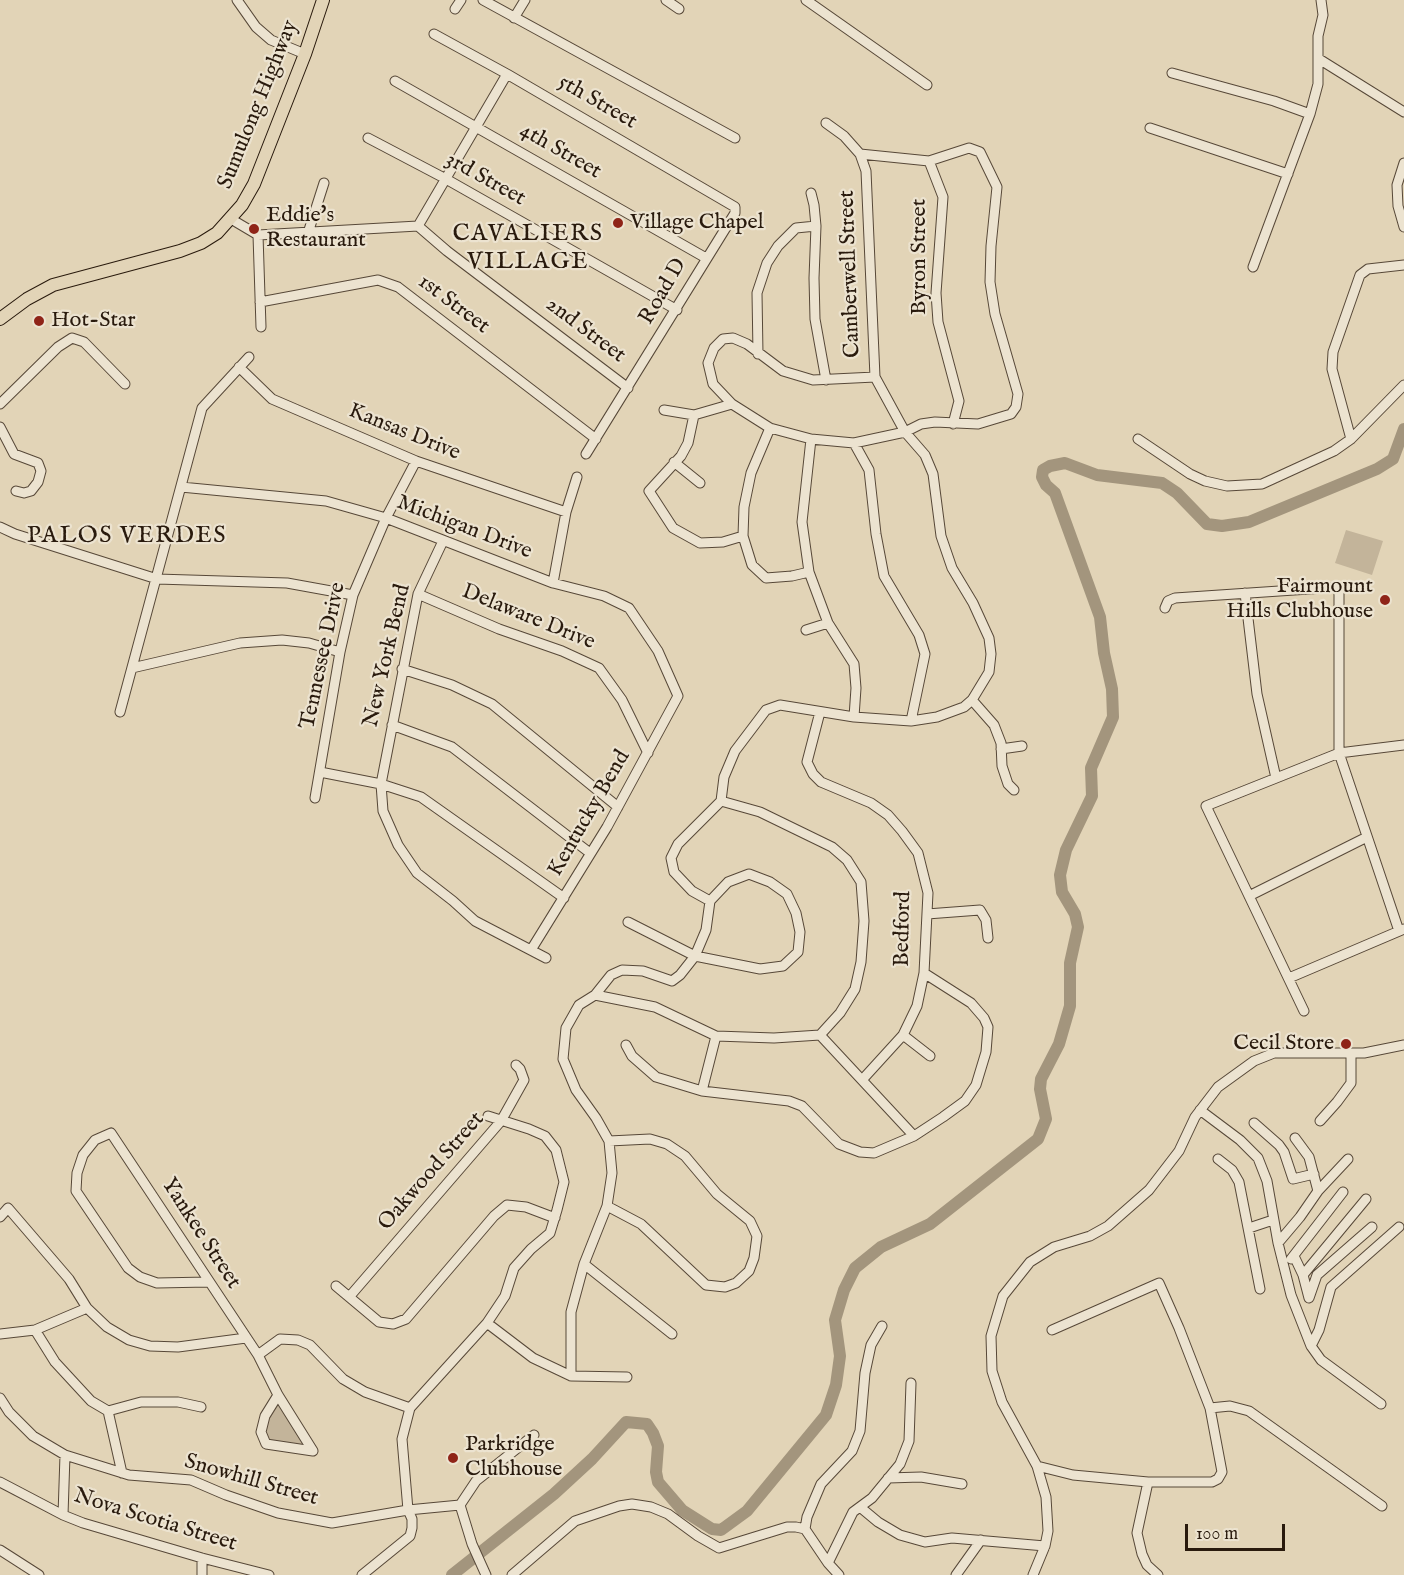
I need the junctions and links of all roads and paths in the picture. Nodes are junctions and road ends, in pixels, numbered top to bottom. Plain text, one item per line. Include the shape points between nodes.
1 (237, 0) edge
2 (323, 0) edge
3 (461, 0) edge
4 (483, 0) edge
5 (525, 0) edge
6 (666, 0) edge
7 (806, 0) edge
8 (1321, 0) edge
9 (455, 9) dead end
10 (679, 9) dead end
11 (514, 18) junction
12 (434, 34) dead end
13 (305, 54) junction
14 (1319, 59) junction
15 (1172, 73) dead end
16 (507, 74) junction
17 (395, 81) dead end
18 (927, 85) dead end
19 (1404, 112) edge
20 (1310, 114) junction
21 (826, 123) dead end
22 (476, 127) junction
23 (1150, 128) dead end
24 (368, 138) dead end
25 (735, 138) dead end
26 (860, 154) junction
27 (929, 161) junction
28 (1404, 163) edge
29 (1288, 174) junction
30 (446, 179) junction
31 (324, 183) dead end
32 (811, 193) dead end
33 (1401, 206) edge
34 (736, 210) joint
35 (231, 219) junction
36 (418, 226) junction
37 (816, 226) junction
38 (1404, 226) edge
39 (308, 233) junction
40 (258, 235) junction
41 (706, 258) junction
42 (1404, 265) edge
43 (1253, 267) dead end
44 (260, 302) junction
45 (677, 310) junction
46 (0, 319) edge
47 (261, 327) dead end
48 (758, 354) junction
49 (249, 357) dead end
50 (239, 367) junction
51 (875, 377) junction
52 (825, 380) junction
53 (125, 384) dead end
54 (1404, 386) edge
55 (628, 388) junction
56 (0, 404) edge
57 (732, 404) junction
58 (664, 410) dead end
59 (694, 415) junction
60 (953, 424) junction
61 (0, 427) edge
62 (770, 428) junction
63 (905, 432) junction
64 (596, 439) junction
65 (811, 439) junction
66 (1351, 439) junction
67 (1138, 440) dead end
68 (854, 443) junction
69 (586, 454) dead end
70 (416, 461) junction
71 (674, 462) junction
72 (576, 479) dead end
73 (700, 483) dead end
74 (181, 487) junction
75 (16, 491) dead end
76 (566, 512) junction
77 (386, 518) junction
78 (0, 527) edge
79 (742, 536) junction
80 (444, 541) junction
81 (810, 572) junction
82 (157, 579) junction
83 (553, 584) junction
84 (1245, 593) junction
85 (418, 594) junction
86 (353, 595) junction
87 (1165, 608) dead end
88 (828, 622) junction
89 (806, 630) dead end
90 (340, 652) junction
91 (132, 668) junction
92 (402, 669) junction
93 (678, 696) joint
94 (972, 700) junction
95 (820, 711) junction
96 (120, 712) dead end
97 (854, 717) junction
98 (911, 721) junction
99 (392, 725) junction
100 (1404, 745) edge
101 (1022, 746) dead end
102 (1001, 749) junction
103 (648, 753) junction
104 (1339, 753) junction
105 (320, 772) junction
106 (1276, 778) junction
107 (381, 784) junction
108 (1014, 790) dead end
109 (315, 798) dead end
110 (721, 801) junction
111 (618, 807) junction
112 (1367, 837) junction
113 (590, 852) junction
114 (1249, 896) junction
115 (564, 898) junction
116 (710, 901) junction
117 (927, 914) junction
118 (628, 922) dead end
119 (1401, 930) edge
120 (988, 938) dead end
121 (531, 950) junction
122 (695, 956) junction
123 (546, 958) dead end
124 (924, 973) junction
125 (1288, 978) junction
126 (595, 995) junction
127 (1304, 1011) dead end
128 (820, 1035) junction
129 (903, 1035) junction
130 (716, 1036) junction
131 (626, 1045) dead end
132 (1404, 1045) edge
133 (1351, 1053) junction
134 (930, 1056) dead end
135 (516, 1065) dead end
136 (862, 1080) junction
137 (702, 1091) junction
138 (1200, 1110) junction
139 (488, 1116) dead end
140 (501, 1121) junction
141 (1320, 1121) dead end
142 (1254, 1124) dead end
143 (914, 1136) junction
144 (1295, 1138) dead end
145 (609, 1141) junction
146 (1218, 1159) dead end
147 (1348, 1160) dead end
148 (1314, 1174) junction
149 (1318, 1191) junction
150 (1343, 1192) dead end
151 (1366, 1199) dead end
152 (607, 1206) junction
153 (0, 1217) edge
154 (555, 1218) junction
155 (1273, 1220) junction
156 (1372, 1227) dead end
157 (1399, 1227) dead end
158 (1248, 1228) junction
159 (1278, 1243) junction
160 (1294, 1256) junction
161 (584, 1264) junction
162 (1283, 1266) junction
163 (1303, 1275) junction
164 (208, 1282) junction
165 (336, 1286) dead end
166 (1260, 1289) dead end
167 (350, 1296) junction
168 (1309, 1298) junction
169 (87, 1308) junction
170 (1301, 1320) junction
171 (487, 1323) junction
172 (882, 1326) dead end
173 (34, 1330) junction
174 (1052, 1330) dead end
175 (0, 1334) edge
176 (672, 1334) dead end
177 (246, 1338) junction
178 (1311, 1346) junction
179 (258, 1354) junction
180 (571, 1376) junction
181 (627, 1377) dead end
182 (911, 1383) dead end
183 (278, 1395) junction
184 (0, 1398) edge
185 (1381, 1404) dead end
186 (201, 1407) dead end
187 (410, 1408) junction
188 (1210, 1408) junction
189 (108, 1411) junction
190 (534, 1435) dead end
191 (64, 1455) junction
192 (1037, 1466) junction
193 (122, 1473) junction
194 (888, 1478) junction
195 (0, 1482) edge
196 (1148, 1482) junction
197 (962, 1484) dead end
198 (459, 1505) junction
199 (1382, 1506) dead end
200 (860, 1507) junction
201 (408, 1510) junction
202 (63, 1515) junction
203 (805, 1529) junction
204 (981, 1540) junction
205 (1045, 1546) junction
206 (0, 1550) edge
207 (202, 1558) junction
208 (828, 1563) junction
209 (485, 1572) edge
210 (39, 1575) edge
211 (202, 1575) edge
212 (268, 1575) edge
213 (362, 1575) edge
214 (512, 1575) edge
215 (839, 1575) edge
216 (956, 1575) edge
217 (1033, 1575) edge
218 (1158, 1575) edge

1 - 13 street via 256,27 271,40
2 - 13 main road, Sumulong Highway
3 - 9 street
4 - 11 street
5 - 11 street
6 - 10 street
7 - 18 street
8 - 14 street
11 - 25 street
12 - 16 street, 5th Street
13 - 35 main road, Sumulong Highway via 257,175
14 - 19 street
14 - 20 street via 1318,84
15 - 20 street
16 - 22 street
16 - 34 street, 5th Street via 734,205
17 - 22 street, 4th Street
20 - 29 street
21 - 26 street
22 - 30 street
22 - 41 street, 4th Street
23 - 29 street
24 - 30 street, 3rd Street
26 - 27 street
26 - 51 street, Camberwell Street via 866,171
27 - 60 street, Byron Street via 943,197 936,293 938,322 959,401
27 - 60 street via 976,149 997,187 990,282 1018,394 1011,414 978,424
28 - 33 street via 1397,185
29 - 43 street
30 - 36 street
30 - 45 street, 3rd Street
31 - 39 street
32 - 37 street
33 - 38 street
34 - 41 street, Road D
35 - 40 street
35 - 46 main road, Sumulong Highway via 201,243 53,285
36 - 39 street
36 - 55 street, 2nd Street
37 - 48 street via 796,228 767,263 757,292
37 - 52 street via 815,319
39 - 40 street
40 - 44 street
41 - 45 street, Road D
42 - 66 street via 1368,269 1360,275 1333,352 1332,369
44 - 47 street
44 - 64 street, 1st Street via 378,280 398,287
45 - 55 street, Road D
48 - 52 street via 783,371
48 - 57 street via 733,338 723,339 714,348 708,363 713,384
49 - 50 street
50 - 70 street, Kansas Drive via 272,399
50 - 74 street via 202,408
51 - 52 street
51 - 63 street, Camberwell Street
53 - 56 street via 84,342 72,338
54 - 66 street
55 - 64 street, Road D
57 - 59 street
57 - 62 street
58 - 59 street
59 - 71 street via 688,443
60 - 63 street via 921,424
61 - 75 street via 14,454 38,462 41,471 31,491
62 - 65 street
62 - 79 street via 751,473
63 - 68 street
63 - 94 street, Camberwell Street via 925,455 933,474 941,536 952,568 989,638 989,672
64 - 69 street, Road D
65 - 68 street
65 - 81 street via 802,522
66 - 67 street via 1334,451 1262,484 1227,486 1190,474
68 - 98 street via 869,470 884,576 919,635 925,654
70 - 76 street, Kansas Drive
70 - 77 street, Tennessee Drive
71 - 73 street
71 - 79 street via 649,491 673,528 700,543
72 - 76 street
74 - 77 street, Michigan Drive via 326,501
74 - 82 street
76 - 83 street
77 - 80 street, Michigan Drive
77 - 86 street, Tennessee Drive
78 - 82 street
79 - 81 street via 752,565 766,578
80 - 83 street, Michigan Drive
80 - 85 street, New York Bend
81 - 88 street
82 - 86 street via 287,583
82 - 91 street
83 - 93 street, Michigan Drive via 604,596 629,608 658,651
84 - 87 street via 1175,598
84 - 104 street via 1339,587
84 - 106 street via 1257,694
85 - 92 street, New York Bend
85 - 103 street, Delaware Drive via 599,668 622,700
86 - 90 street, Tennessee Drive
88 - 89 street
88 - 97 street via 854,664
90 - 91 street via 282,640 240,643
90 - 105 street, Tennessee Drive
91 - 96 street
92 - 99 street, New York Bend
92 - 111 street via 452,685 492,704
93 - 103 street, Kentucky Bend
94 - 98 street via 938,717
94 - 102 street via 994,725
95 - 97 street
95 - 110 street via 780,705 766,710 735,751 724,777
95 - 117 street, Bedford via 807,762 813,774 821,782 871,803 902,831 918,854 928,893
97 - 98 street
99 - 107 street, New York Bend
99 - 113 street via 452,747
100 - 104 street
101 - 102 street
102 - 108 street via 1002,766
103 - 111 street, Kentucky Bend
104 - 106 street
104 - 112 street
105 - 107 street
105 - 109 street, Tennessee Drive
106 - 114 street via 1206,806
107 - 115 street via 421,796
107 - 121 street via 384,811 398,845 417,873 475,921
110 - 116 street via 678,844 671,858 674,872 692,891
110 - 128 street via 760,812 832,847 847,860 861,882 863,945 855,989
111 - 113 street, Kentucky Bend
112 - 114 street
112 - 119 street
113 - 115 street, Kentucky Bend
114 - 125 street
115 - 121 street, Kentucky Bend
116 - 122 street via 706,930
116 - 122 street via 728,882 749,874 770,882 787,894 796,913 800,932 798,952 783,966 760,969
117 - 120 street via 980,910 986,920
117 - 124 street, Bedford
118 - 122 street
119 - 125 street
121 - 123 street
122 - 126 street via 672,981 643,971 622,970 611,975
124 - 129 street, Bedford via 917,1006
124 - 143 street via 971,1003 988,1027 986,1052 976,1085 964,1101
125 - 127 street
126 - 130 street via 655,1007
126 - 145 street via 579,1005 566,1028 563,1059 576,1090
128 - 130 street
128 - 136 street
129 - 134 street
129 - 136 street, Bedford
130 - 137 street
131 - 137 street via 632,1056 656,1077
132 - 133 street
133 - 138 street via 1274,1053 1254,1061 1218,1087
133 - 141 street via 1351,1083
135 - 140 street, Oakwood Street via 524,1080
136 - 143 street
137 - 143 street via 789,1101 802,1106 839,1144 860,1152 874,1153
138 - 155 street via 1258,1158 1267,1181
138 - 192 street via 1179,1150 1143,1197 1108,1226 1054,1247 1030,1262 1003,1296 991,1336 992,1371 1002,1402
139 - 140 street
140 - 154 street via 545,1137 556,1150 564,1182
140 - 167 street, Oakwood Street
142 - 148 street via 1284,1152 1293,1179
144 - 148 street via 1306,1151
145 - 152 street via 612,1173
145 - 152 street via 650,1139 685,1156 717,1194 750,1221 757,1236 754,1258 736,1284 706,1285 641,1224
146 - 158 street via 1239,1182
147 - 149 street
148 - 149 street
149 - 159 street
150 - 160 street
151 - 163 street
152 - 161 street
153 - 169 street via 8,1208 69,1279
154 - 167 street via 526,1207 507,1205 406,1319 393,1324 379,1322
154 - 171 street via 550,1233 514,1268 505,1296
155 - 158 street
155 - 159 street
156 - 168 street via 1317,1275
157 - 178 street via 1331,1287
158 - 166 street
159 - 162 street
160 - 162 street
160 - 163 street
161 - 176 street
161 - 180 street via 571,1312
162 - 170 street
163 - 168 street
164 - 164 street, Yankee Street via 157,1283 128,1268 76,1191 83,1155 95,1140 111,1133
164 - 177 street, Yankee Street
165 - 167 street
168 - 170 street
169 - 173 street
169 - 177 street via 107,1327 150,1346 178,1347
170 - 178 street
171 - 180 street via 532,1358
171 - 187 street
172 - 203 street via 871,1345 865,1373 860,1431 852,1451 821,1484
173 - 175 street
173 - 189 street via 55,1362 92,1401
174 - 188 street via 1159,1283
177 - 179 street, Yankee Street
178 - 185 street via 1321,1360
179 - 183 street, Yankee Street
179 - 187 street via 280,1340 298,1340 310,1345 343,1379 365,1392
180 - 181 street
182 - 194 street via 909,1441 900,1464
183 - 183 street, Yankee Street via 290,1414 314,1451 266,1444 261,1432 265,1416
184 - 191 street, Snowhill Street via 33,1436
186 - 189 street via 178,1402 141,1402
187 - 201 street via 402,1439
188 - 196 street via 1221,1476 1212,1482
188 - 199 street via 1230,1406 1249,1410
189 - 193 street
190 - 198 street via 476,1481
191 - 193 street, Snowhill Street
191 - 202 street
192 - 196 street via 1073,1475
192 - 205 street via 1046,1497
193 - 201 street, Snowhill Street via 191,1480 278,1513 332,1523
194 - 197 street via 921,1477
194 - 200 street
195 - 202 street, Nova Scotia Street
196 - 218 street via 1137,1533 1147,1565
198 - 201 street, Snowhill Street
198 - 209 street
200 - 204 street via 900,1535 925,1542 952,1538
200 - 208 street via 853,1512
201 - 213 street via 412,1519 410,1536
202 - 207 street, Nova Scotia Street
203 - 208 street
203 - 214 street via 787,1527 719,1548 668,1514 632,1504 574,1521
204 - 205 street
204 - 216 street
205 - 217 street
206 - 210 street
207 - 211 street
207 - 212 street, Nova Scotia Street
208 - 215 street

